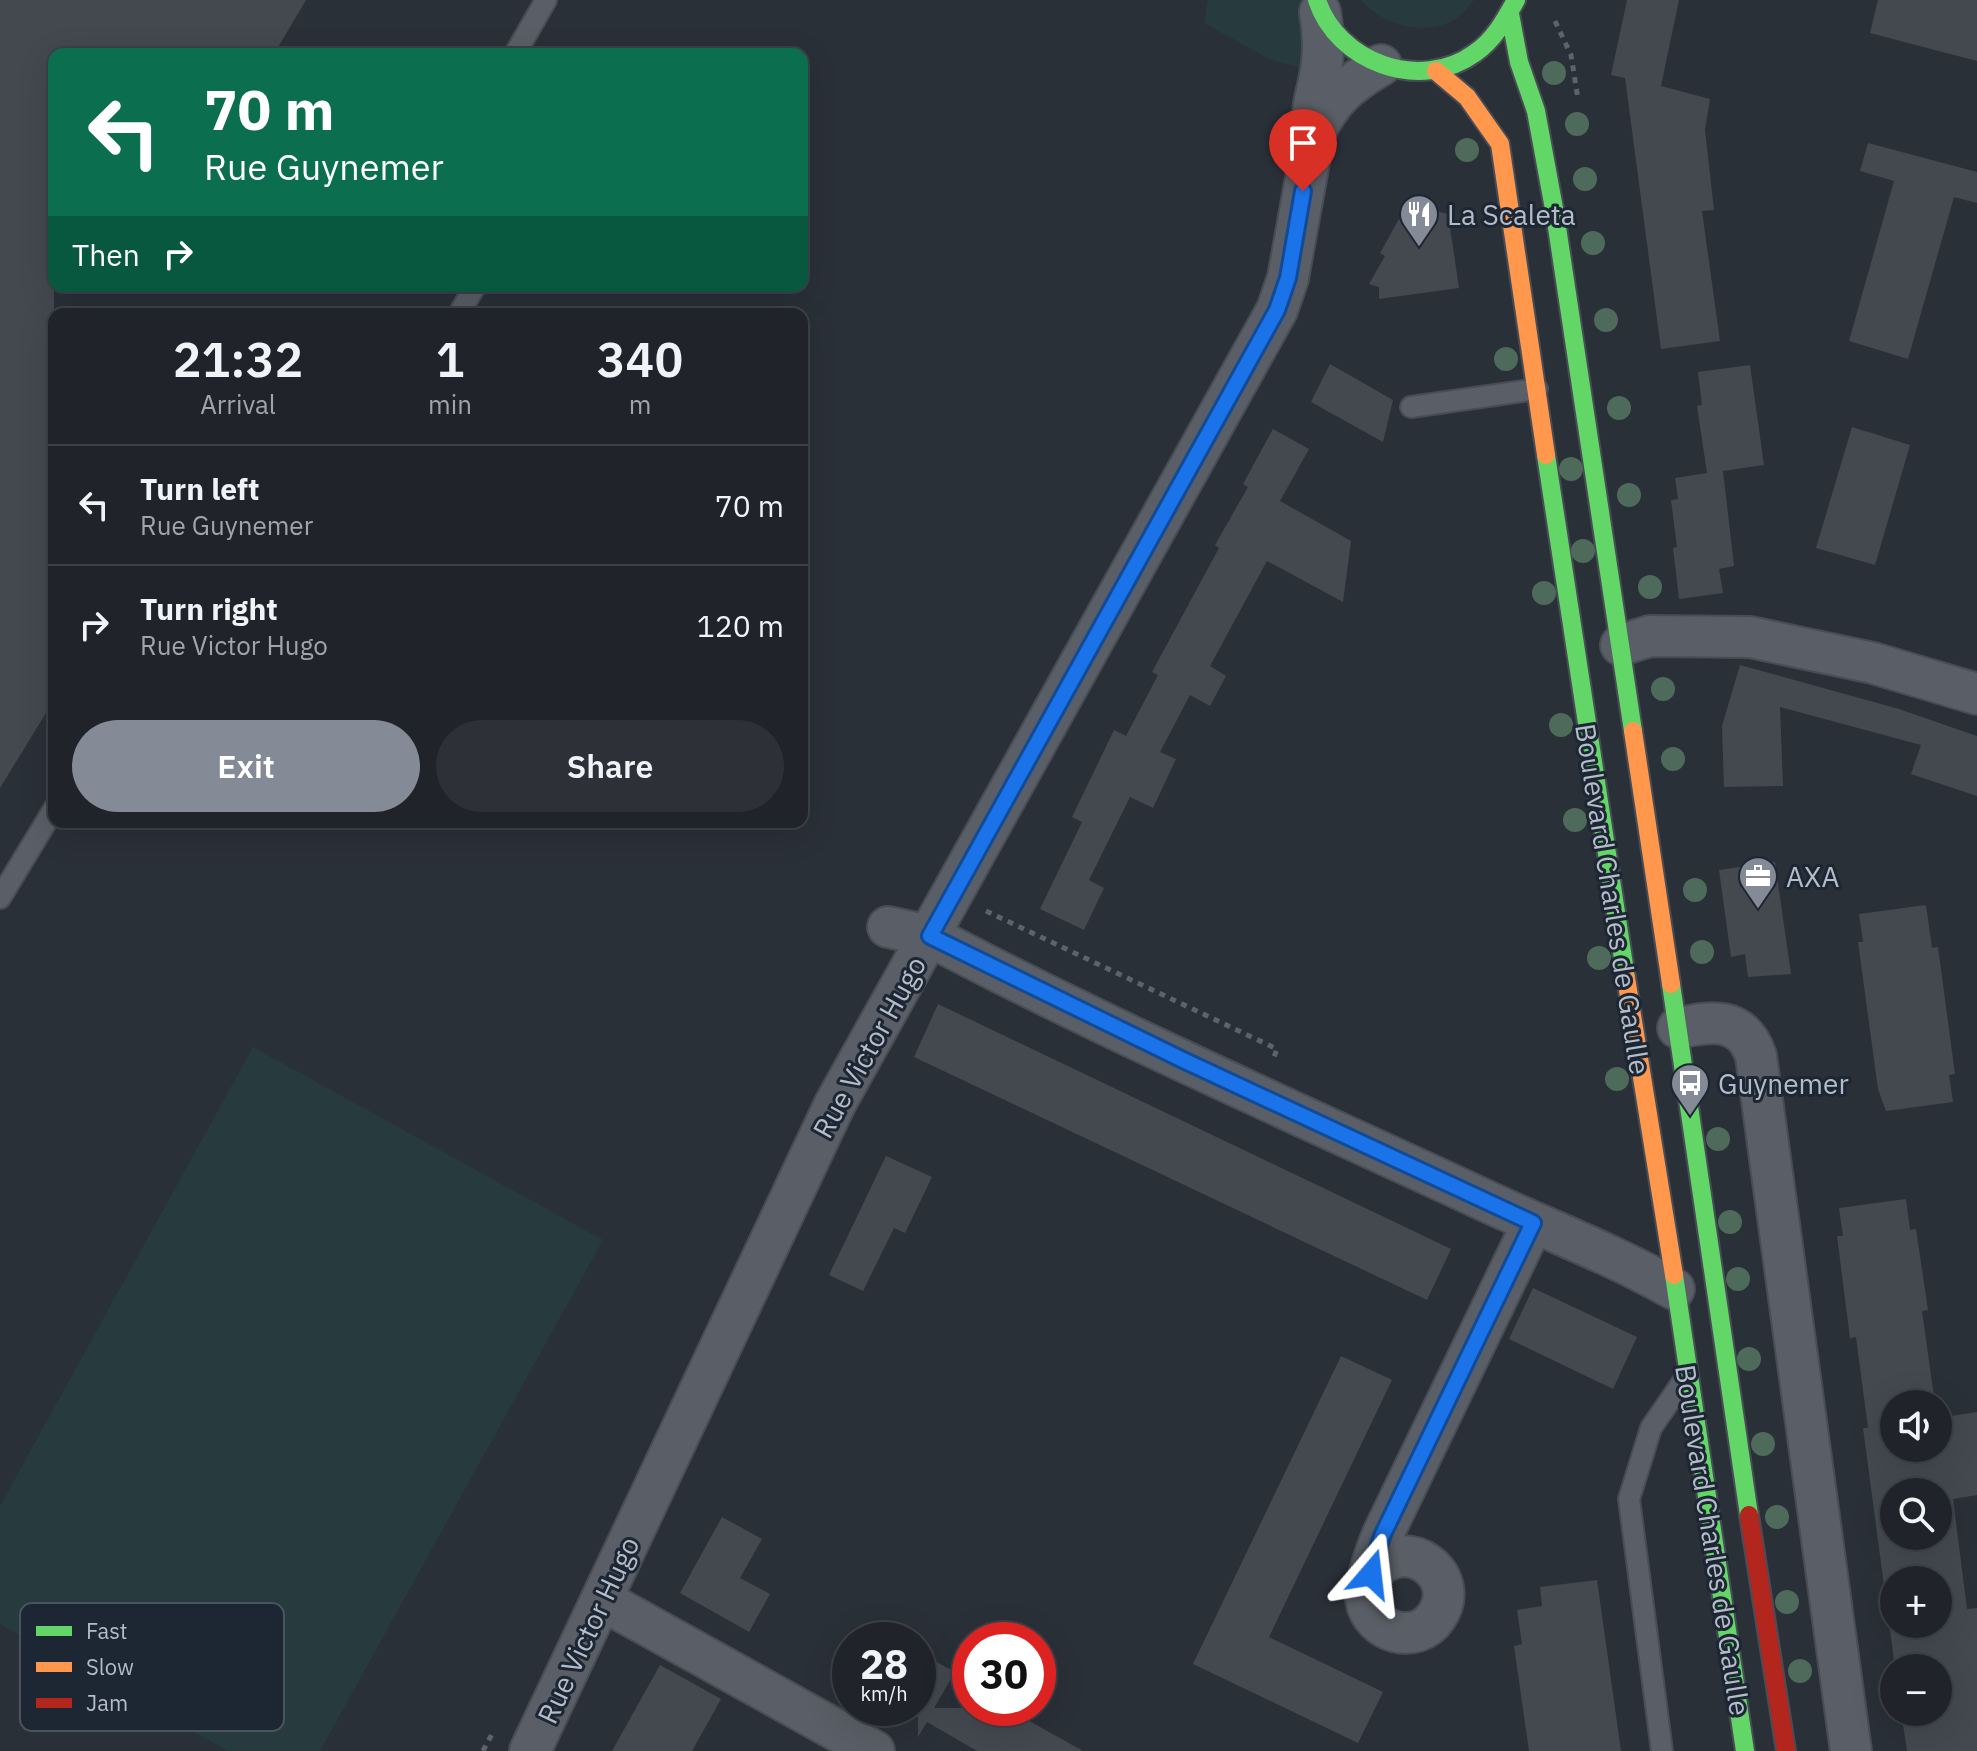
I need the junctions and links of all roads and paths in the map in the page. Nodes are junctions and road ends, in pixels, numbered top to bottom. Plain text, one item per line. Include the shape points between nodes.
1 (546, 0) edge
2 (1319, 6) edge
3 (1513, 7) edge
4 (518, 48) edge
5 (1381, 65) junction
6 (1436, 71) junction
7 (1314, 134) junction
8 (1537, 389) junction
9 (1411, 407) dead end
10 (1621, 645) junction
11 (1977, 694) edge
12 (48, 819) edge
13 (0, 898) edge
14 (952, 898) junction
15 (888, 927) dead end
16 (930, 936) junction
17 (1678, 1028) junction
18 (1257, 1095) junction
19 (1533, 1223) junction
20 (1674, 1289) junction
21 (1689, 1373) junction
22 (1371, 1574) dead end
23 (602, 1600) junction
24 (530, 1751) edge
25 (874, 1751) edge
26 (1662, 1751) edge
27 (1745, 1751) edge
28 (1786, 1751) edge
29 (1851, 1751) edge

1 - 4 lane
2 - 5 main road via 1343,45
2 - 7 street, Rue Victor Hugo via 1324,36 1312,112
3 - 6 main road via 1481,49
3 - 10 main road, Boulevard Charles de Gaulle via 1519,62 1536,111 1555,214
5 - 6 main road
5 - 7 street, Rue Victor Hugo via 1338,95
6 - 8 main road, Boulevard Charles de Gaulle via 1467,97 1500,144
7 - 14 street, Rue Victor Hugo via 1288,278 1277,310
8 - 9 lane
8 - 20 main road, Boulevard Charles de Gaulle
10 - 11 street via 1650,636 1750,637 1873,663
10 - 17 main road, Boulevard Charles de Gaulle
12 - 13 lane
14 - 16 street, Rue Victor Hugo
14 - 18 path via 1277,1049
15 - 16 street
16 - 18 street
16 - 23 street, Rue Victor Hugo via 835,1104
17 - 28 main road, Boulevard Charles de Gaulle
17 - 29 street, Boulevard Charles de Gaulle via 1726,1024 1748,1040 1756,1056
18 - 19 street
19 - 20 street
19 - 22 street via 1383,1534
20 - 21 main road, Boulevard Charles de Gaulle
21 - 26 lane via 1651,1428 1629,1499
21 - 27 main road, Boulevard Charles de Gaulle
23 - 24 street, Rue Victor Hugo
23 - 25 street

